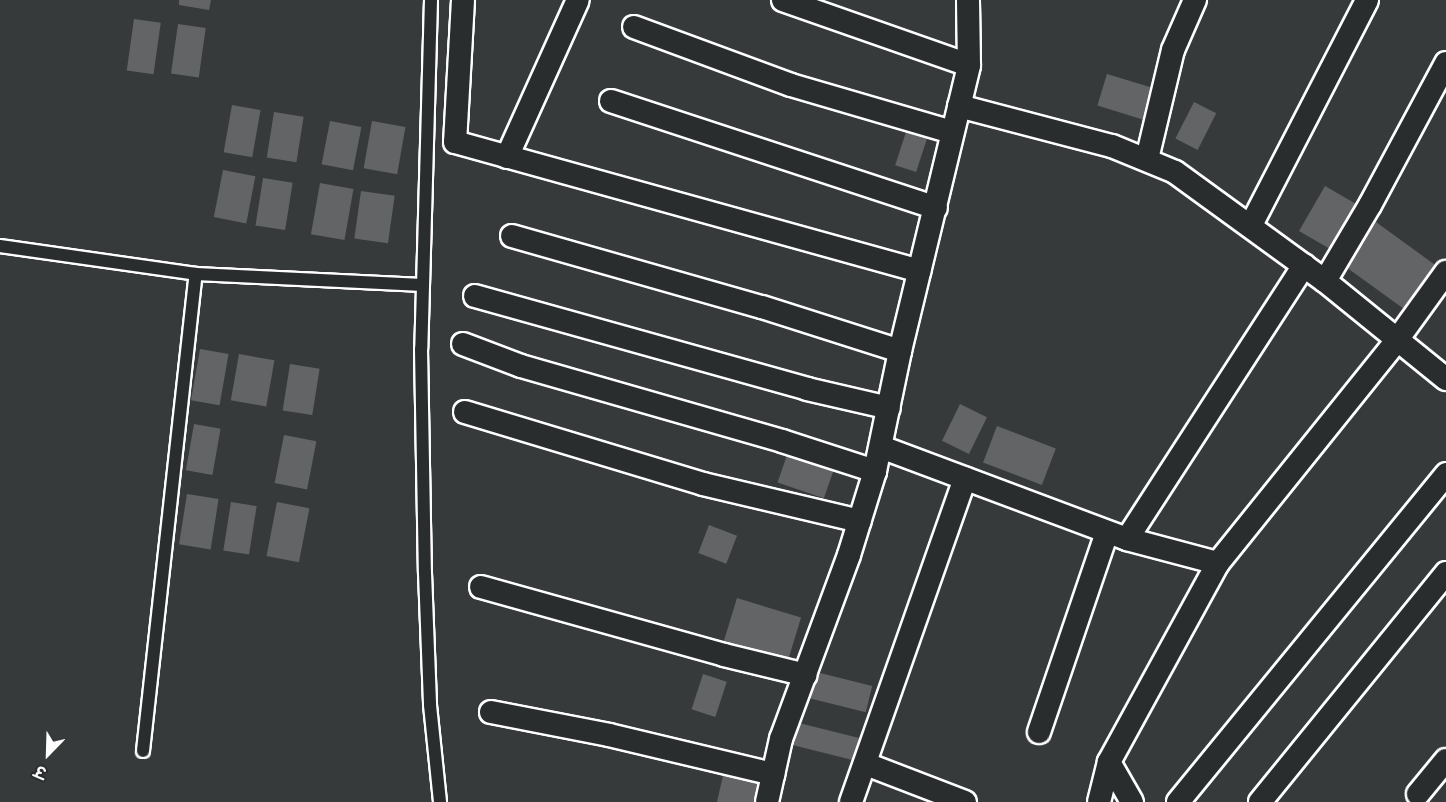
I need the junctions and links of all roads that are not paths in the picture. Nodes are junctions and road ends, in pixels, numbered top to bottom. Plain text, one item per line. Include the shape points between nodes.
1 (430, 0) edge
2 (463, 0) edge
3 (578, 0) edge
4 (783, 0) edge
5 (968, 0) edge
6 (1195, 0) edge
7 (1368, 0) edge
8 (634, 27) dead end
9 (1446, 63) edge
10 (969, 65) junction
11 (611, 101) dead end
12 (958, 106) junction
13 (952, 132) junction
14 (507, 157) junction
15 (1148, 159) junction
16 (936, 208) junction
17 (1251, 225) junction
18 (512, 236) dead end
19 (0, 246) edge
20 (1304, 266) junction
21 (919, 271) junction
22 (1446, 272) edge
23 (195, 274) junction
24 (1325, 281) junction
25 (423, 285) junction
26 (475, 296) dead end
27 (1397, 340) junction
28 (463, 344) dead end
29 (900, 351) junction
30 (1446, 379) edge
31 (889, 408) junction
32 (465, 412) dead end
33 (881, 447) junction
34 (875, 471) junction
35 (1446, 474) edge
36 (966, 479) junction
37 (860, 521) junction
38 (1117, 535) junction
39 (1218, 563) junction
40 (1446, 573) edge
41 (482, 587) dead end
42 (806, 675) junction
43 (491, 712) dead end
44 (1039, 732) dead end
45 (143, 751) dead end
46 (1446, 760) edge
47 (1109, 762) junction
48 (866, 764) junction
49 (773, 774) junction
50 (1418, 794) dead end
51 (440, 802) edge
52 (767, 802) edge
53 (851, 802) edge
54 (965, 802) edge
55 (1099, 802) edge
56 (1132, 802) edge
57 (1178, 802) edge
58 (1260, 802) edge

1 - 25 lane
2 - 14 street via 455,142
3 - 14 street
4 - 10 street
5 - 10 street
6 - 15 street via 1173,50
7 - 17 street
8 - 13 street via 791,85
9 - 24 street
10 - 12 street
11 - 16 street
12 - 13 street
12 - 15 street
13 - 16 street
14 - 21 street
15 - 17 street via 1174,172
16 - 21 street
17 - 20 street
18 - 29 street
19 - 23 lane
20 - 24 street
20 - 38 street
21 - 29 street
22 - 27 street
23 - 25 lane
23 - 45 lane
24 - 27 street
25 - 51 lane via 424,573 430,705
26 - 31 street via 807,389
27 - 30 street
27 - 39 street
28 - 34 street via 521,366
29 - 31 street
31 - 33 street
32 - 37 street via 703,484
33 - 34 street
33 - 36 street
34 - 37 street
35 - 57 street
36 - 38 street
36 - 48 street
37 - 42 street
38 - 39 street
38 - 44 street
39 - 47 street
40 - 58 street
41 - 42 street
42 - 49 street via 781,739
43 - 49 street
46 - 50 street
47 - 55 street
47 - 56 street
48 - 53 street
48 - 54 street
49 - 52 street

